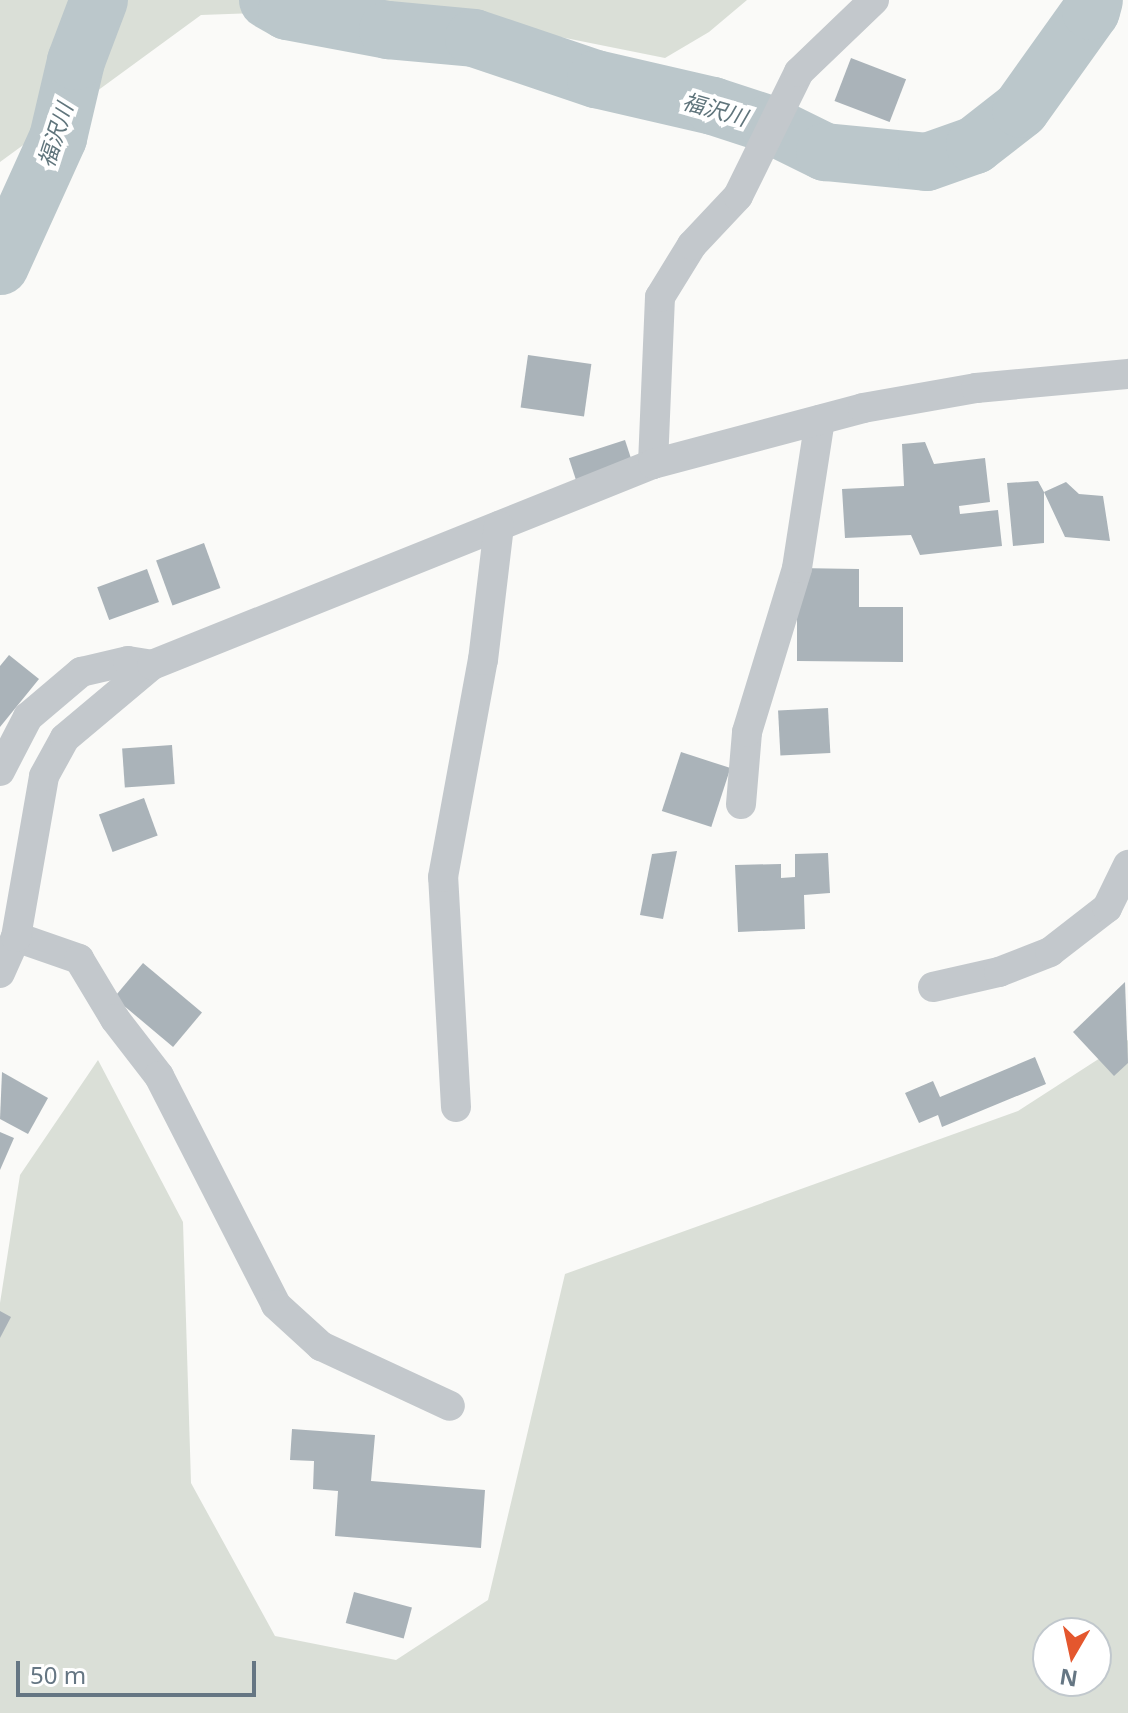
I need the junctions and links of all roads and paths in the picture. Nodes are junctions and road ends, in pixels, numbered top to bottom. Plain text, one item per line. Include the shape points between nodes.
1 (874, 0) edge
2 (1128, 374) edge
3 (820, 420) junction
4 (653, 464) junction
5 (499, 526) junction
6 (152, 665) junction
7 (0, 771) edge
8 (741, 804) dead end
9 (1128, 865) edge
10 (16, 937) junction
11 (0, 973) edge
12 (933, 987) dead end
13 (456, 1107) dead end
14 (450, 1406) dead end

1 - 4 street via 799,72 738,196 692,245 660,297
2 - 3 street via 976,388
3 - 4 street
3 - 8 street via 797,568 747,732
4 - 5 street
5 - 6 street
5 - 13 street via 483,660 443,877
6 - 7 street via 128,661 81,672 28,717
6 - 10 street via 65,738 44,776
9 - 12 street via 1107,908 1050,952 999,972
10 - 11 street
10 - 14 street via 79,959 115,1019 159,1076 276,1305 321,1346

